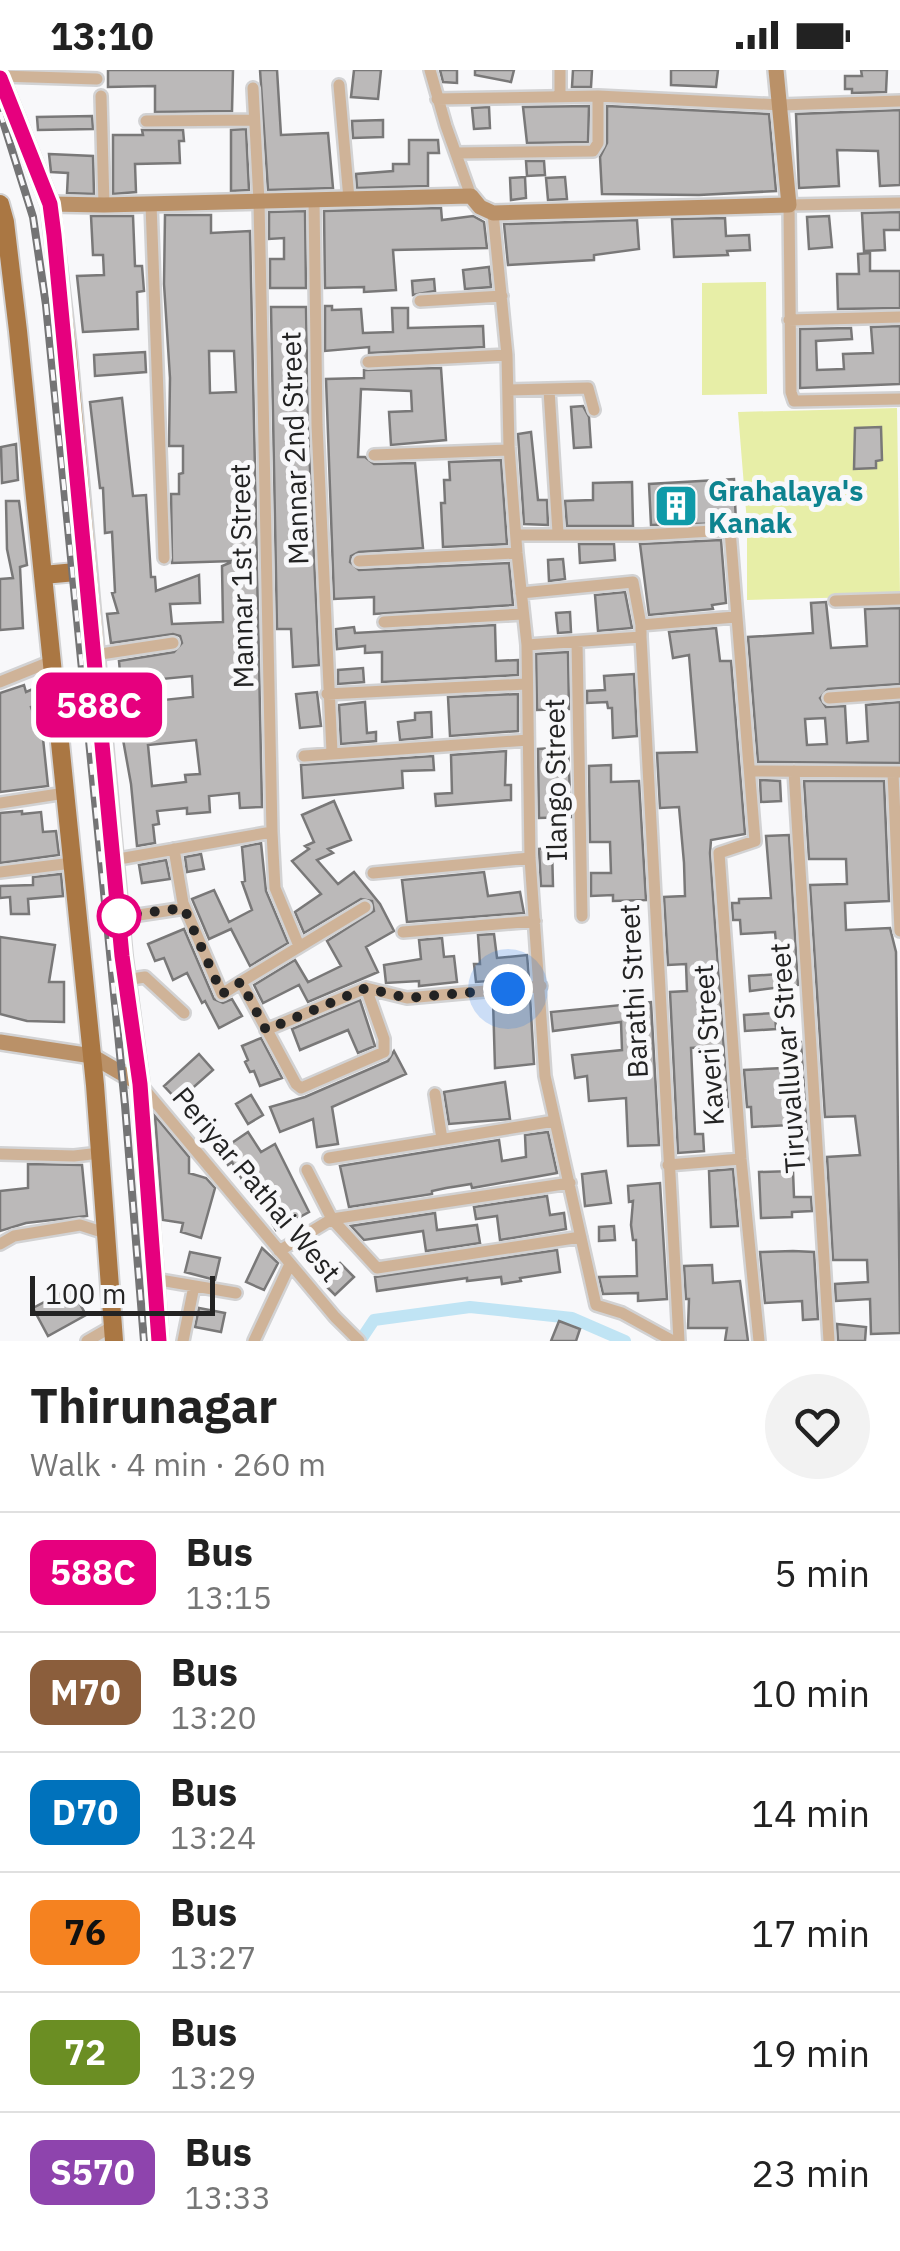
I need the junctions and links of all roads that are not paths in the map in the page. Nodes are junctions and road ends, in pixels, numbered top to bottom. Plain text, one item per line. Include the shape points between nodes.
1 (430, 70) edge
2 (560, 70) edge
3 (776, 70) edge
4 (0, 77) edge
5 (97, 79) dead end
6 (339, 85) dead end
7 (253, 88) dead end
8 (101, 96) dead end
9 (560, 96) junction
10 (598, 96) junction
11 (437, 99) junction
12 (900, 101) edge
13 (781, 105) junction
14 (146, 120) dead end
15 (254, 120) junction
16 (457, 154) junction
17 (471, 196) junction
18 (349, 199) junction
19 (314, 200) junction
20 (259, 201) junction
21 (900, 203) edge
22 (50, 204) junction
23 (151, 204) junction
24 (789, 205) junction
25 (104, 206) junction
26 (0, 207) edge
27 (493, 213) junction
28 (502, 296) junction
29 (420, 301) dead end
30 (900, 317) edge
31 (789, 320) junction
32 (506, 355) junction
33 (368, 362) dead end
34 (508, 390) junction
35 (549, 390) junction
36 (900, 399) edge
37 (594, 410) dead end
38 (509, 450) junction
39 (374, 455) dead end
40 (558, 534) junction
41 (516, 535) junction
42 (517, 553) junction
43 (164, 558) dead end
44 (359, 562) dead end
45 (87, 571) junction
46 (43, 575) junction
47 (521, 593) junction
48 (900, 599) edge
49 (835, 602) dead end
50 (523, 614) junction
51 (735, 617) junction
52 (384, 622) dead end
53 (641, 631) junction
54 (577, 642) junction
55 (173, 643) dead end
56 (527, 645) junction
57 (94, 655) junction
58 (52, 661) junction
59 (0, 682) edge
60 (526, 684) junction
61 (900, 693) edge
62 (327, 694) junction
63 (830, 698) dead end
64 (528, 740) junction
65 (332, 752) junction
66 (304, 756) dead end
67 (750, 771) junction
68 (794, 772) junction
69 (897, 772) edge
70 (66, 794) junction
71 (0, 803) edge
72 (272, 832) junction
73 (174, 849) junction
74 (530, 858) junction
75 (113, 860) junction
76 (72, 863) junction
77 (0, 872) edge
78 (373, 873) dead end
79 (184, 908) junction
80 (365, 908) dead end
81 (582, 916) dead end
82 (119, 918) junction
83 (536, 921) junction
84 (900, 931) edge
85 (402, 932) dead end
86 (298, 946) junction
87 (126, 980) junction
88 (241, 982) junction
89 (541, 986) junction
90 (366, 988) junction
91 (184, 1013) dead end
92 (266, 1030) junction
93 (0, 1042) edge
94 (92, 1056) junction
95 (140, 1084) junction
96 (435, 1094) dead end
97 (555, 1120) junction
98 (442, 1139) junction
99 (100, 1153) junction
100 (0, 1154) edge
101 (329, 1158) dead end
102 (741, 1159) junction
103 (668, 1165) junction
104 (307, 1170) dead end
105 (570, 1183) junction
106 (332, 1219) junction
107 (105, 1232) junction
108 (581, 1236) junction
109 (0, 1244) edge
110 (279, 1251) junction
111 (290, 1264) junction
112 (154, 1279) junction
113 (194, 1286) junction
114 (236, 1293) dead end
115 (114, 1333) edge
116 (86, 1341) edge
117 (159, 1341) edge
118 (183, 1341) edge
119 (254, 1341) edge
120 (360, 1341) edge
121 (676, 1341) edge
122 (759, 1341) edge
123 (829, 1341) edge

1 - 11 street
2 - 9 street
3 - 13 street
4 - 5 street
4 - 22 main road
6 - 18 street
7 - 15 street, Mannar 1st Street
8 - 25 street
9 - 10 street
9 - 11 street
10 - 13 street
10 - 16 street via 593,151
11 - 16 street
12 - 13 street
13 - 24 street
14 - 15 street
15 - 20 street, Mannar 1st Street
16 - 17 street
17 - 18 street
17 - 27 street
18 - 19 street
19 - 20 street
19 - 62 street, Mannar 2nd Street
20 - 23 street
20 - 72 street, Mannar 1st Street
21 - 24 street
22 - 25 street
22 - 45 main road
23 - 25 street
23 - 43 street
24 - 27 street
24 - 31 street
26 - 46 main road
27 - 28 street
28 - 29 street
28 - 32 street
30 - 31 street
31 - 36 street via 794,400
32 - 33 street
32 - 34 street
34 - 35 street
34 - 38 street
35 - 37 street via 588,388
35 - 40 street
38 - 39 street
38 - 41 street
40 - 41 street
40 - 51 street via 730,530
41 - 42 street
42 - 44 street
42 - 47 street
45 - 46 main road
45 - 57 main road
46 - 58 main road
47 - 50 street
47 - 53 street, Barathi Street via 634,582
48 - 49 street
50 - 52 street
50 - 56 street
51 - 53 street
51 - 67 street
53 - 54 street
53 - 103 street, Barathi Street
54 - 56 street
54 - 81 street, Ilango Street
55 - 57 street
56 - 60 street
57 - 75 main road
58 - 59 street
58 - 70 main road
60 - 62 street
60 - 64 street
61 - 63 street
62 - 65 street, Mannar 2nd Street
64 - 65 street
64 - 74 street
65 - 66 street
67 - 68 street
67 - 102 street, Kaveri Street via 755,841 719,853
68 - 69 street
68 - 123 street, Tiruvalluvar Street
69 - 84 street
70 - 71 street
70 - 76 main road
72 - 73 street
72 - 86 street, Mannar 1st Street via 276,888
73 - 75 street
73 - 79 street
74 - 78 street
74 - 83 street
75 - 82 main road
76 - 77 street
76 - 94 main road
79 - 82 street
79 - 88 street via 222,994
80 - 86 street
82 - 87 main road
83 - 85 street
83 - 89 street
86 - 88 street
87 - 91 street via 145,978
87 - 95 main road
88 - 92 street
89 - 90 street via 407,998
89 - 97 street via 545,1076
90 - 92 street
90 - 92 street via 384,1052 306,1087 296,1084
93 - 94 street
94 - 95 street
94 - 99 main road
95 - 110 street, Periyar Pathai West
95 - 112 main road
96 - 98 street
97 - 98 street
97 - 105 street
98 - 101 street
99 - 100 street
99 - 107 main road
102 - 103 street
102 - 122 street, Kaveri Street
103 - 121 street, Barathi Street
104 - 106 street
105 - 106 street
105 - 108 street
106 - 108 street via 377,1268
106 - 110 street
107 - 109 street via 80,1225
107 - 115 main road
108 - 121 street via 596,1305
110 - 111 street, Periyar Pathai West
111 - 119 street
111 - 120 street, Periyar Pathai West
112 - 113 street
112 - 117 main road
113 - 114 street
113 - 118 street
115 - 116 street

